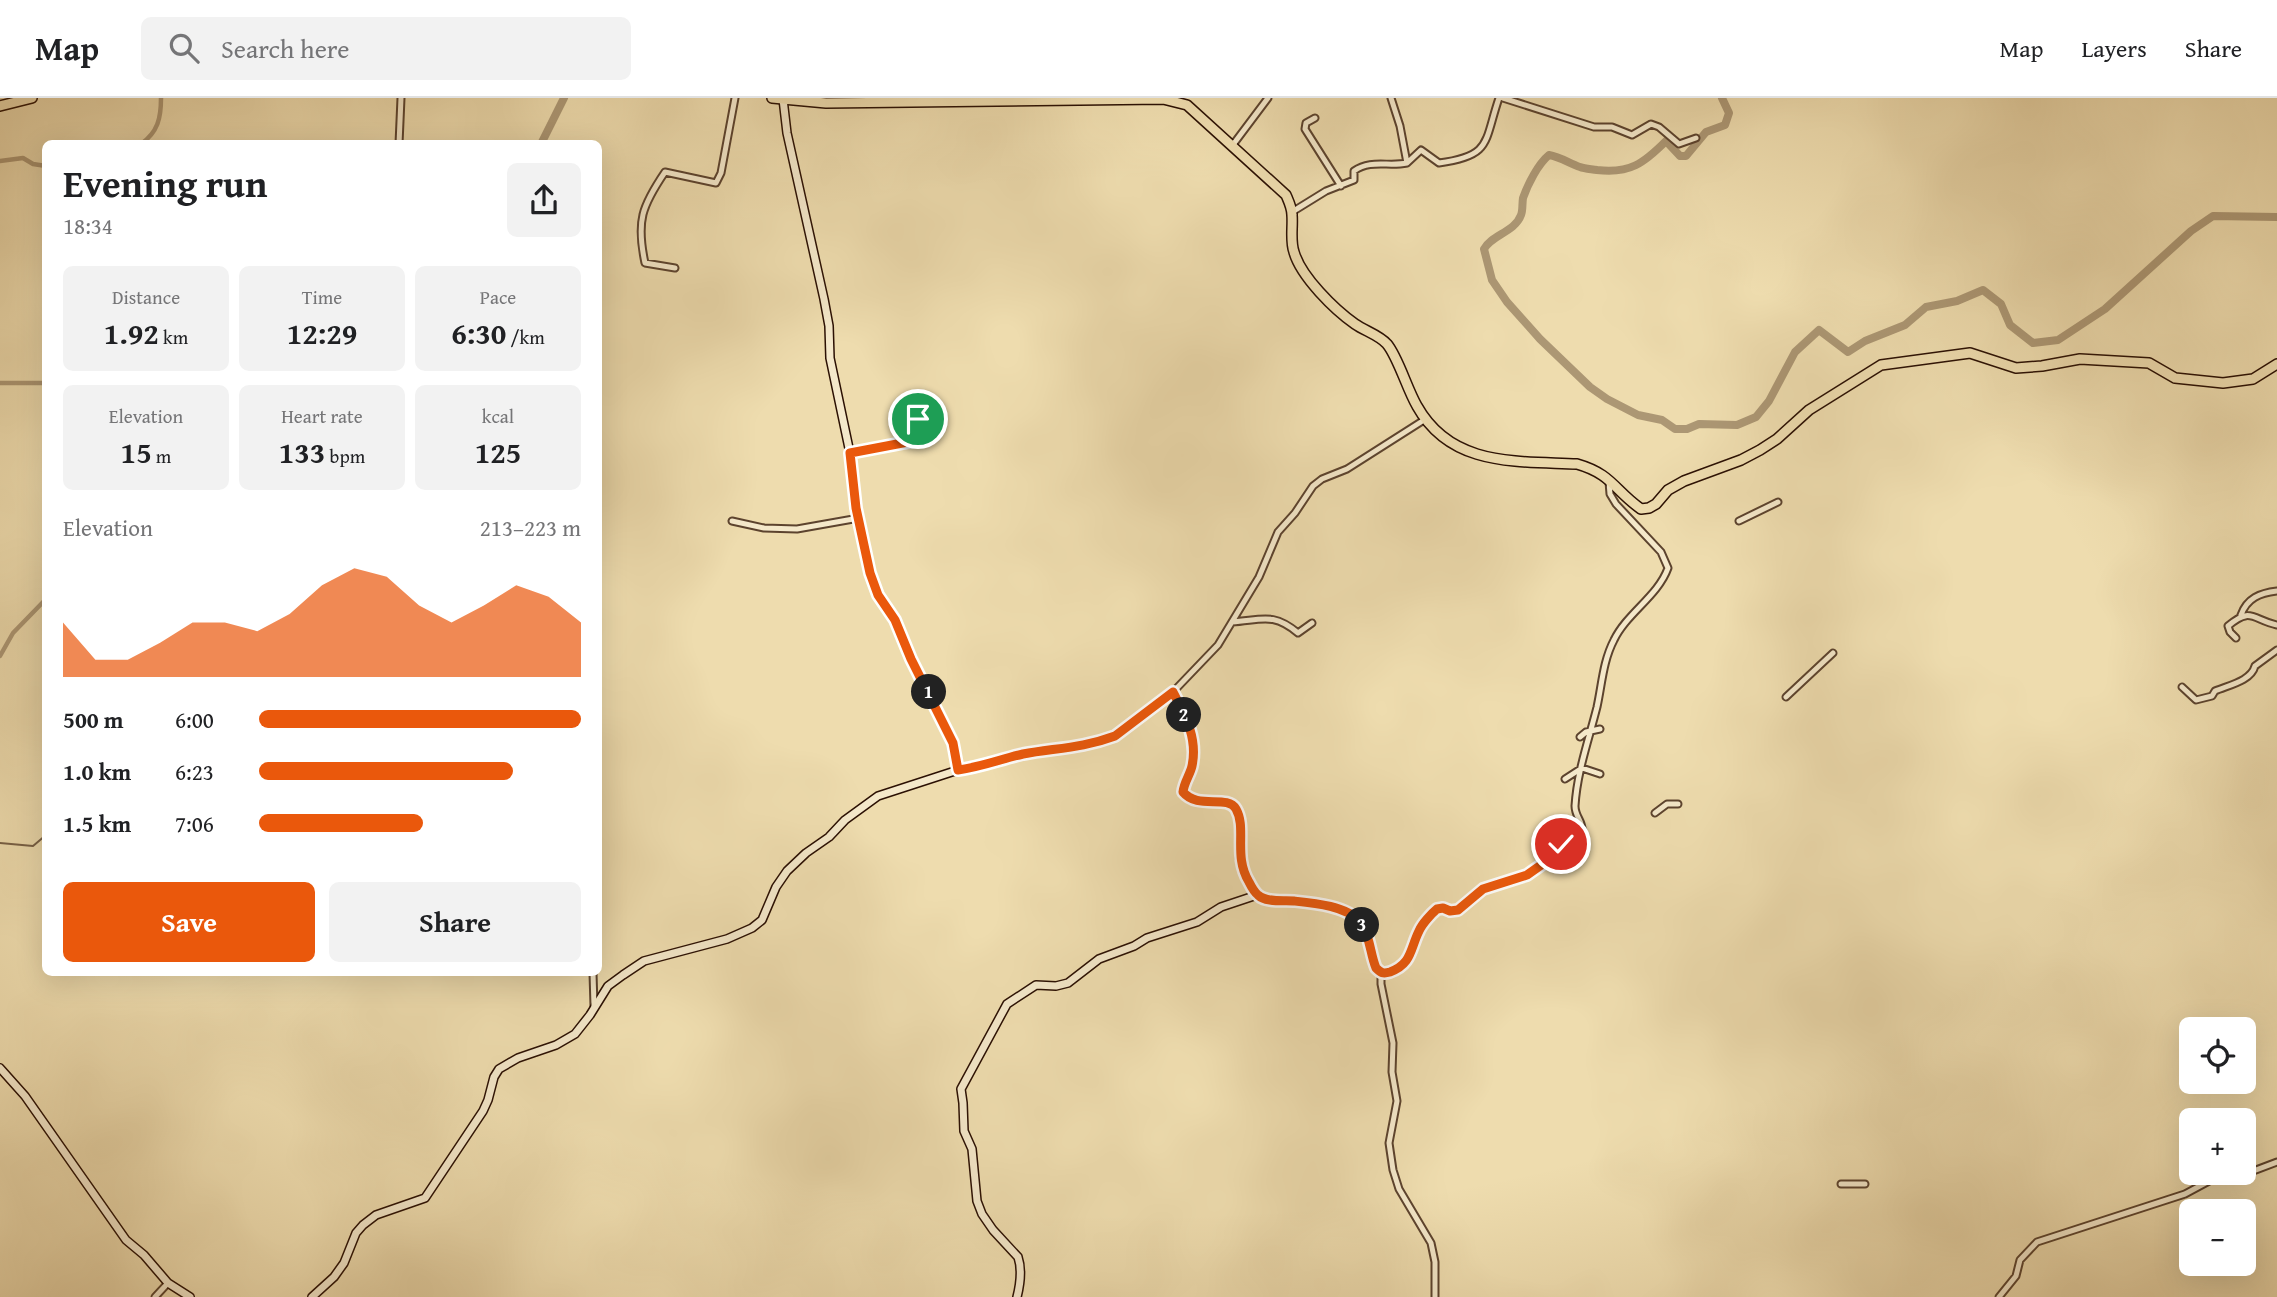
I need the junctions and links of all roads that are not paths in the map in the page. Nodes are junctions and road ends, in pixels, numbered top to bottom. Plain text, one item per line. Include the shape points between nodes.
1 (32, 98) edge
2 (401, 98) edge
3 (735, 98) edge
4 (772, 98) edge
5 (1268, 98) edge
6 (1391, 98) edge
7 (1501, 98) edge
8 (783, 99) edge
9 (1004, 100) edge
10 (1187, 102) edge
11 (0, 106) edge
12 (1315, 118) dead end
13 (1696, 138) dead end
14 (399, 140) edge
15 (1232, 146) junction
16 (1407, 163) junction
17 (1341, 186) junction
18 (1292, 212) junction
19 (675, 268) dead end
20 (2277, 364) edge
21 (923, 398) dead end
22 (1424, 420) junction
23 (850, 453) junction
24 (1610, 479) junction
25 (1778, 502) dead end
26 (859, 519) junction
27 (733, 521) dead end
28 (1740, 521) dead end
29 (2277, 591) edge
30 (2241, 615) junction
31 (1232, 622) junction
32 (1312, 624) dead end
33 (2277, 625) edge
34 (2236, 638) dead end
35 (2277, 650) edge
36 (1833, 653) dead end
37 (2182, 687) dead end
38 (1173, 692) junction
39 (1786, 697) dead end
40 (1600, 729) dead end
41 (1591, 731) junction
42 (1580, 737) dead end
43 (1582, 768) junction
44 (958, 770) junction
45 (1600, 775) dead end
46 (1565, 779) dead end
47 (1678, 804) dead end
48 (1655, 813) dead end
49 (1257, 895) junction
50 (1381, 972) junction
51 (593, 976) edge
52 (594, 1010) junction
53 (0, 1068) edge
54 (2277, 1162) edge
55 (1841, 1184) dead end
56 (1865, 1184) dead end
57 (168, 1283) junction
58 (155, 1297) edge
59 (190, 1297) edge
60 (312, 1297) edge
61 (1017, 1297) edge
62 (1435, 1297) edge
63 (1998, 1297) edge

1 - 11 highway
2 - 14 street
3 - 19 street via 716,183 665,172 643,210 639,226 645,263
4 - 8 highway
5 - 15 street
6 - 16 street
7 - 13 street via 1632,135 1651,124 1679,145
7 - 16 street via 1487,140 1478,152 1464,160 1439,163 1421,149
8 - 9 highway via 826,103
8 - 23 main road
9 - 10 highway
10 - 15 highway
12 - 17 street via 1305,129
15 - 18 highway via 1286,195
16 - 17 street via 1380,162 1356,168 1353,180
17 - 18 street
18 - 22 highway via 1293,250 1299,267 1354,324 1387,343
20 - 24 highway via 2253,379 2223,383 2175,378 2149,363 2080,359 2015,368 1970,353 1881,365 1809,410 1760,450 1684,481 1649,508 1641,509
21 - 23 street via 913,441
22 - 24 highway via 1441,437 1472,453 1577,464
22 - 31 street via 1313,486 1278,532 1259,577
23 - 26 main road
24 - 41 street via 1610,494 1616,504 1661,552 1668,568 1664,580 1615,637
25 - 28 street
26 - 27 street via 797,528 764,528
26 - 44 main road via 878,595 895,620 953,743
29 - 30 street via 2262,592
30 - 33 street
30 - 34 street via 2228,626
31 - 32 street via 1274,619 1298,633
31 - 38 street via 1218,645
35 - 37 street via 2246,679 2212,696 2196,700
36 - 39 street
38 - 44 street via 1105,740
38 - 49 street via 1194,744 1183,792 1197,801 1235,807 1240,826 1239,859
40 - 41 street
41 - 42 street
41 - 43 street
43 - 45 street
43 - 46 street
43 - 50 street via 1575,812 1583,831 1527,875 1483,889 1458,910 1437,909 1419,931 1401,968
44 - 52 main road via 878,796 787,871 762,920 752,928 644,961 608,986
47 - 48 street via 1667,804
49 - 50 street via 1333,908 1354,917 1365,929 1372,958
49 - 61 main road via 1099,958 1068,983 1037,985 1007,1004 961,1089 977,1201 993,1230 1018,1257
50 - 62 street via 1397,1101 1389,1143 1392,1170 1430,1243
51 - 52 street
52 - 60 main road via 575,1034 499,1069 483,1111 425,1198 376,1215 363,1225 344,1263
53 - 57 main road via 25,1096 126,1240
54 - 63 street via 2240,1176 2224,1173 2185,1194 2037,1242
55 - 56 street
57 - 58 street
57 - 59 main road

